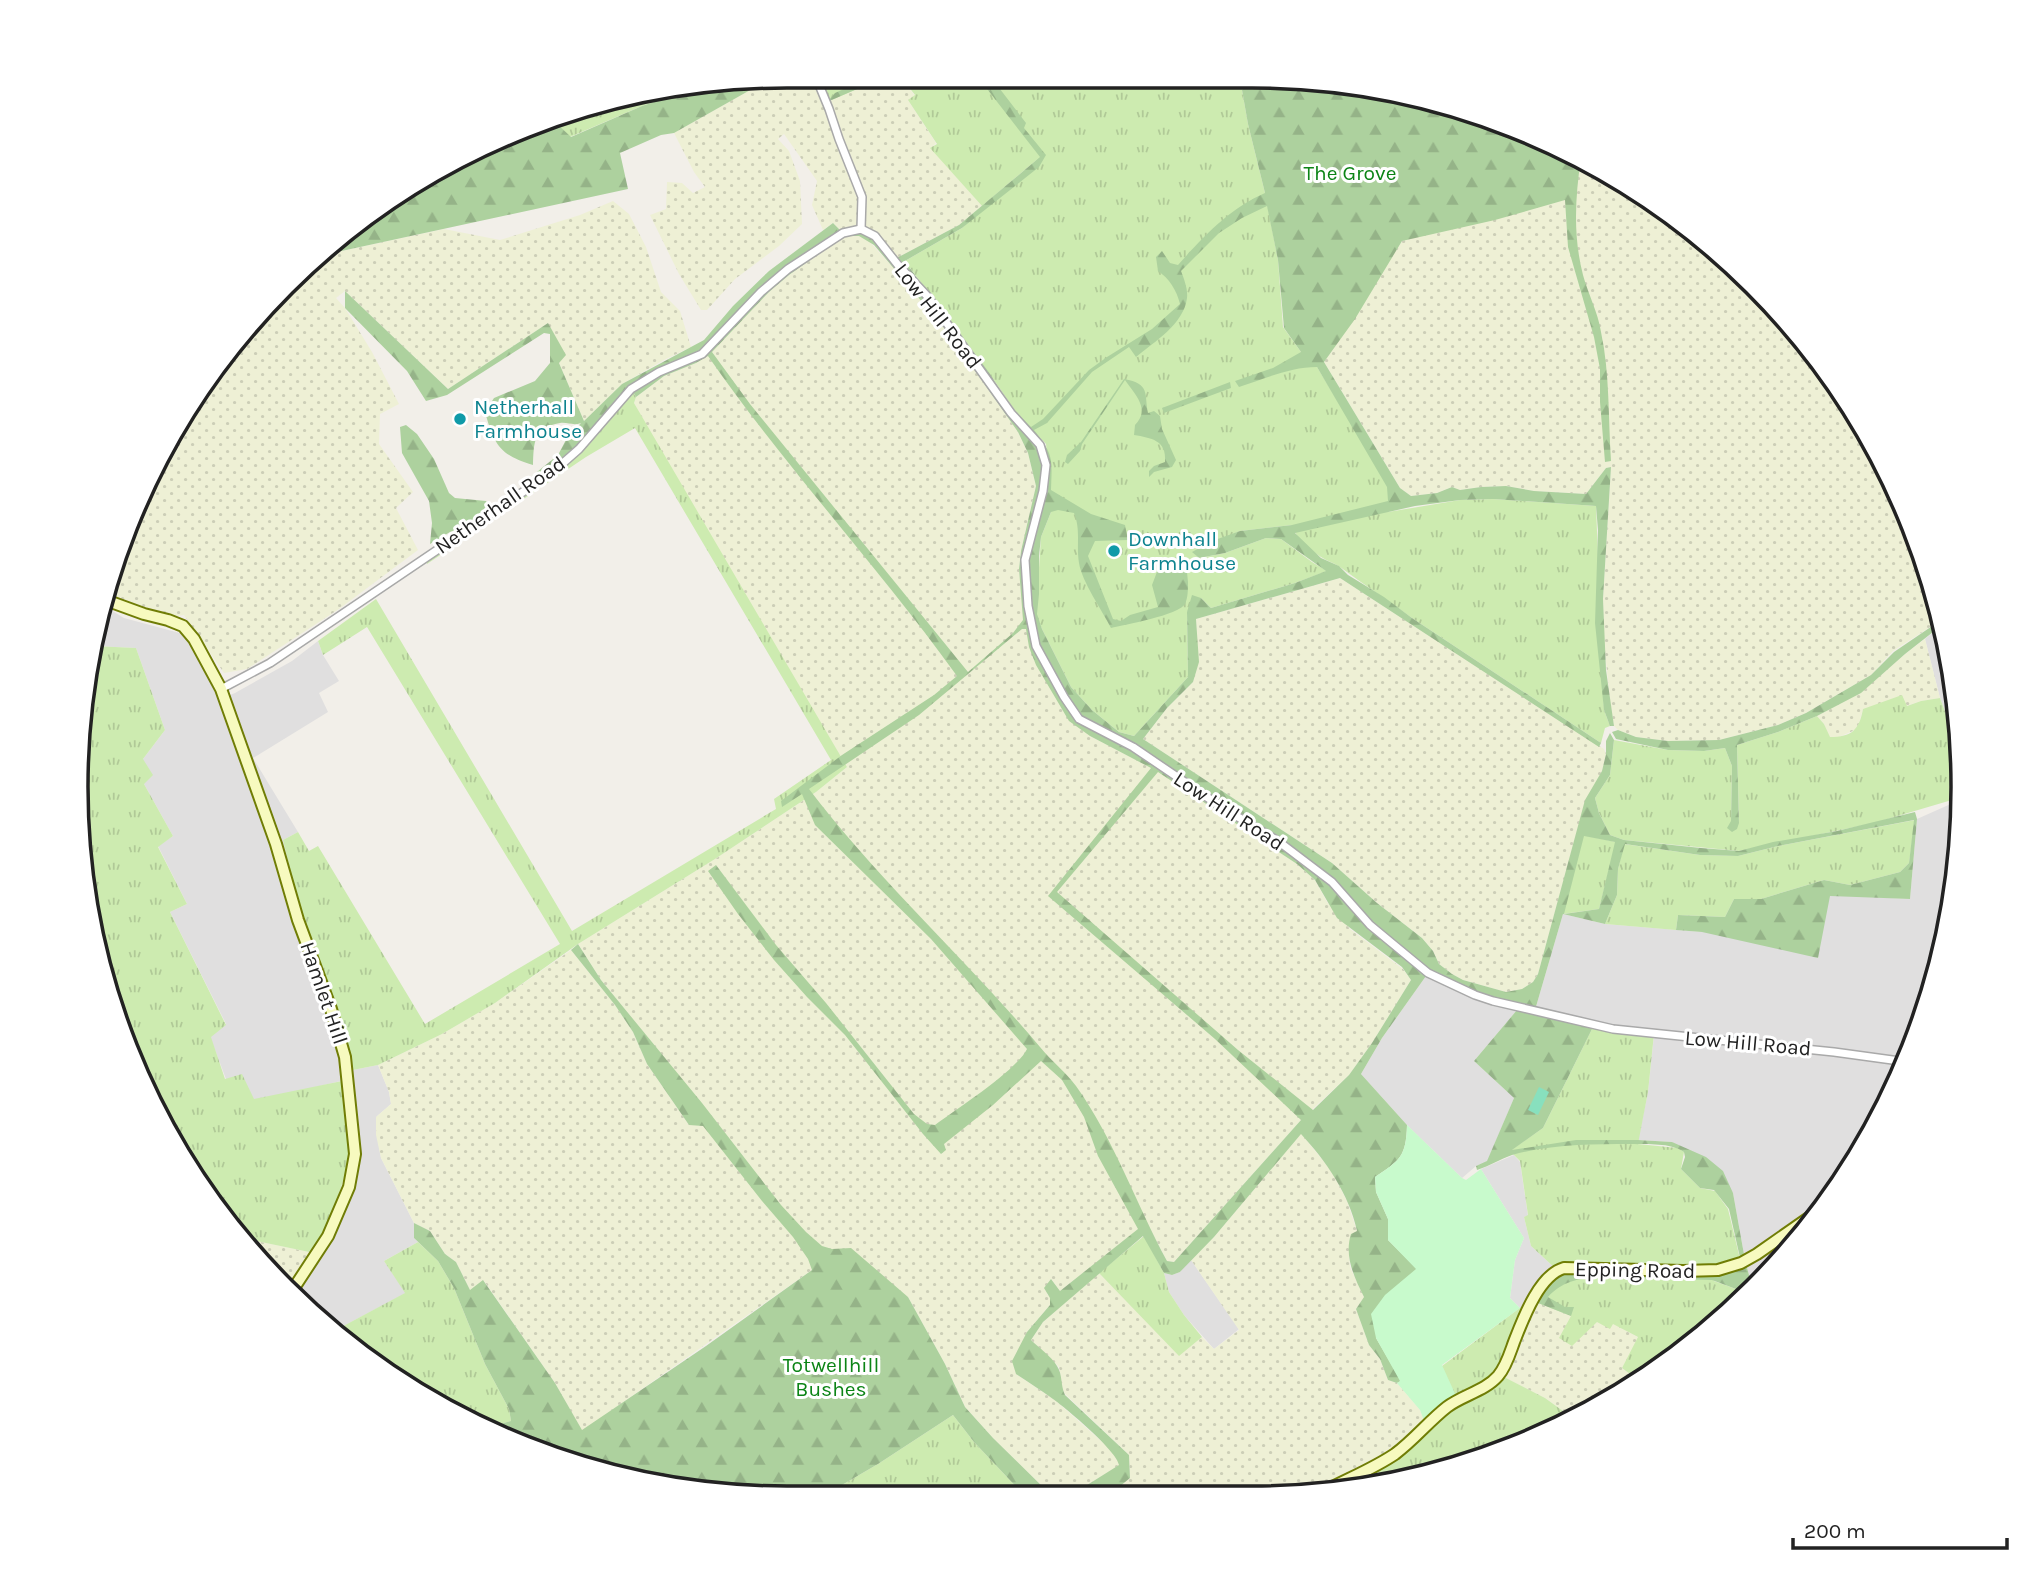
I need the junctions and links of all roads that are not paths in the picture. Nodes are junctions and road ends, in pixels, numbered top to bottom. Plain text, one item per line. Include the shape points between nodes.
1 (821, 88) edge
2 (861, 229) junction
3 (112, 603) edge
4 (221, 689) junction
5 (1894, 1060) edge
6 (1790, 1231) edge
7 (296, 1285) edge
8 (1347, 1479) edge

1 - 2 street via 862,197
2 - 4 street, Netherhall Road via 843,233 788,269 702,354 631,389 554,471 270,663
2 - 5 street, Low Hill Road via 875,236 928,297 1040,445 1046,465 1025,560 1028,606 1036,646 1079,719 1133,747 1278,841 1332,882 1370,926 1428,973 1475,995 1613,1029
3 - 4 street, Hamlet Hill via 183,626
4 - 7 street, Hamlet Hill via 331,1009 348,1077 355,1154 349,1187 328,1236
6 - 8 street, Epping Road via 1758,1254 1718,1270 1557,1270 1533,1301 1496,1378 1446,1408 1393,1455

